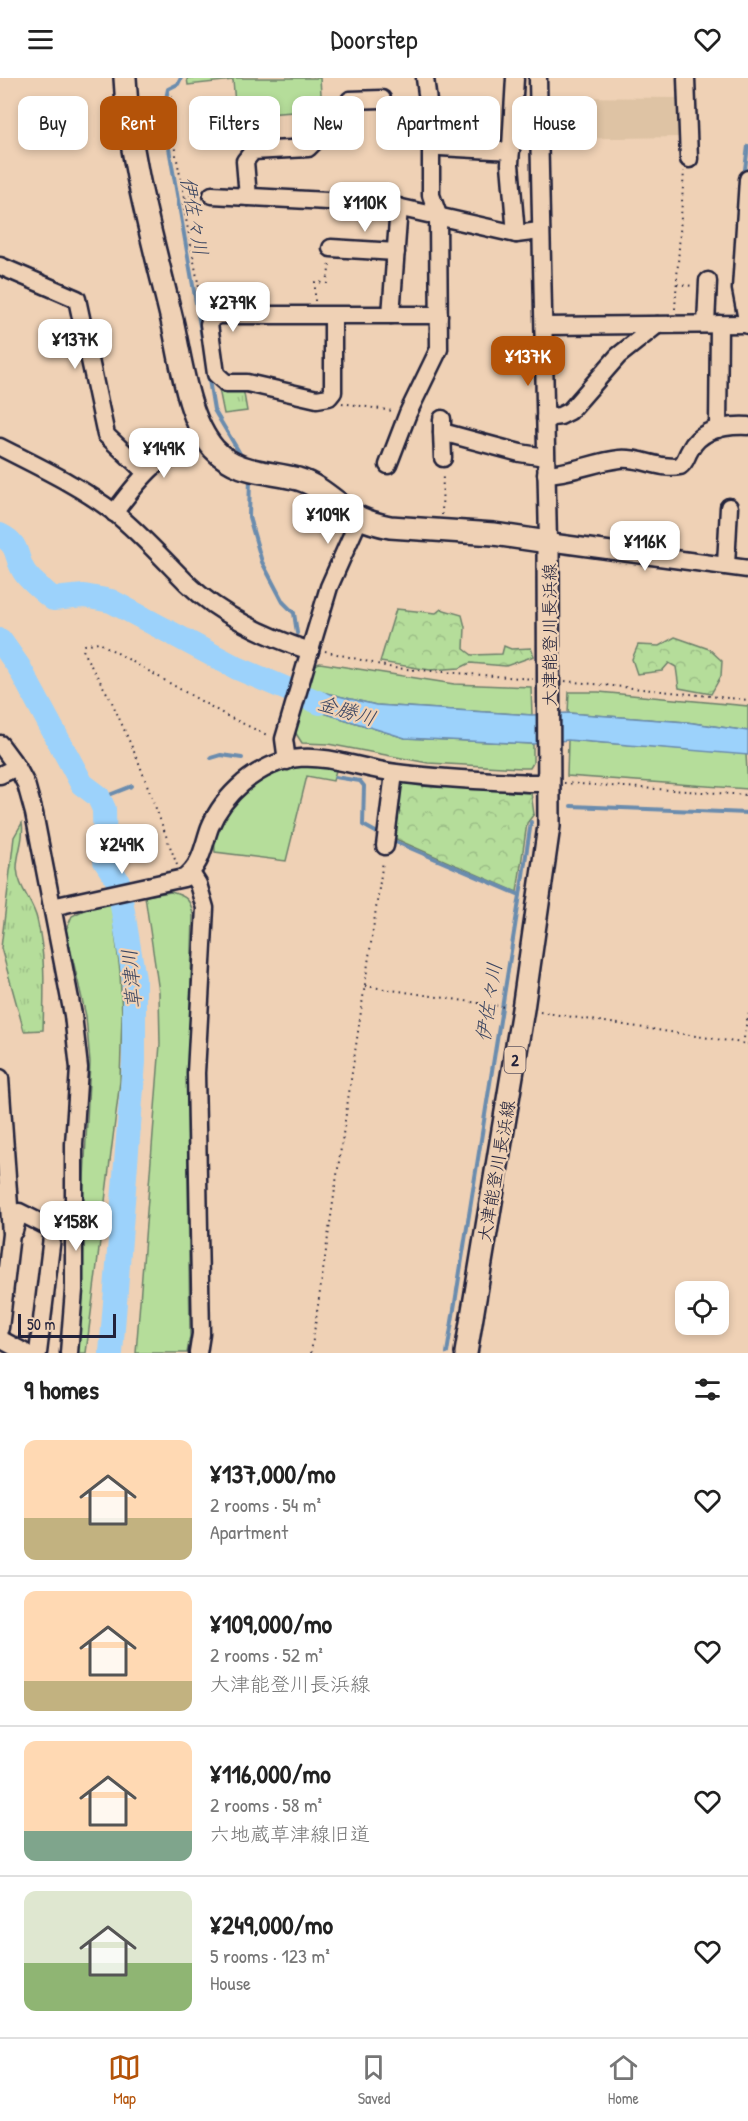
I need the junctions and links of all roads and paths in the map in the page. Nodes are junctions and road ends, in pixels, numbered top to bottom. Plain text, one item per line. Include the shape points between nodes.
1 (125, 78) edge
2 (425, 78) edge
3 (515, 78) edge
4 (538, 78) edge
5 (686, 78) edge
6 (172, 95) dead end
7 (514, 96) edge
8 (538, 96) edge
9 (376, 99) edge
10 (512, 135) edge
11 (493, 150) edge
12 (539, 150) edge
13 (511, 151) junction
14 (688, 159) joint
15 (748, 179) edge
16 (212, 195) joint
17 (248, 197) junction
18 (185, 200) junction
19 (399, 207) junction
20 (438, 215) junction
21 (540, 231) junction
22 (516, 234) junction
23 (331, 248) joint
24 (396, 252) junction
25 (0, 266) edge
26 (708, 281) dead end
27 (391, 315) junction
28 (439, 315) junction
29 (315, 316) junction
30 (333, 316) junction
31 (212, 318) junction
32 (713, 324) junction
33 (748, 324) edge
34 (665, 325) junction
35 (544, 326) junction
36 (329, 397) junction
37 (408, 413) junction
38 (545, 418) junction
39 (748, 426) edge
40 (718, 429) junction
41 (203, 433) junction
42 (0, 447) edge
43 (545, 457) junction
44 (443, 458) joint
45 (388, 465) dead end
46 (145, 472) junction
47 (546, 474) junction
48 (729, 507) dead end
49 (114, 513) junction
50 (360, 518) junction
51 (441, 531) junction
52 (548, 542) junction
53 (726, 565) junction
54 (748, 569) edge
55 (309, 652) junction
56 (550, 685) junction
57 (748, 700) edge
58 (285, 734) junction
59 (0, 744) edge
60 (287, 761) junction
61 (394, 773) junction
62 (550, 774) junction
63 (5, 776) edge
64 (748, 795) edge
65 (385, 846) joint
66 (188, 876) junction
67 (52, 907) junction
68 (365, 986) junction
69 (516, 1008) junction
70 (748, 1014) edge
71 (743, 1044) junction
72 (748, 1044) edge
73 (0, 1078) edge
74 (74, 1183) junction
75 (5, 1206) edge
76 (11, 1236) junction
77 (44, 1305) junction
78 (0, 1328) edge
79 (0, 1339) edge
80 (26, 1353) edge
81 (38, 1353) edge
82 (69, 1353) edge
83 (198, 1353) edge
84 (311, 1353) edge
85 (466, 1353) edge

1 - 41 main road, 大津能登川長浜線 via 127,123 145,206 194,413
2 - 20 street via 431,125 431,195
3 - 7 street
4 - 8 street
5 - 14 street
6 - 18 path via 170,126
9 - 17 street via 350,99 352,134 320,136 308,148 253,151 245,161
10 - 13 street
11 - 13 street
12 - 21 street
13 - 22 street
14 - 34 path via 684,162 681,250
15 - 33 street via 741,289
16 - 17 street
16 - 18 path via 193,193
17 - 19 street
18 - 31 path via 203,310
19 - 20 street
19 - 24 street
20 - 22 street
20 - 28 street
21 - 22 street
21 - 35 street
23 - 24 street
23 - 29 path via 327,283 315,282
24 - 27 street
25 - 46 street via 77,299 106,435
26 - 32 street
27 - 28 street
27 - 30 street
28 - 37 street via 439,349
29 - 30 street
29 - 31 street
30 - 36 street via 333,392
31 - 36 street via 209,324 219,379 317,399
32 - 33 street
32 - 34 street
32 - 40 street
34 - 35 street
34 - 38 street via 618,356 570,411
35 - 38 street
36 - 37 path via 338,403
37 - 45 street
38 - 43 street
39 - 40 street
40 - 47 street via 697,440 680,466 662,467 637,459 621,459 593,463 565,474
41 - 46 street via 169,452
41 - 50 main road, 大津能登川長浜線 via 213,448 233,464 309,484
42 - 49 street via 84,492
43 - 44 street via 520,453 442,425
43 - 47 street
44 - 51 path
46 - 49 street
47 - 52 street
48 - 53 street
49 - 55 street via 189,584 233,617 271,638
50 - 51 main road, 大津能登川長浜線 via 390,527
50 - 55 street via 329,587
51 - 52 main road, 大津能登川長浜線
52 - 53 street
52 - 56 main road, 大津能登川長浜線 / 2
53 - 54 street
55 - 56 path via 393,668
55 - 58 street
56 - 57 path
56 - 62 main road, 大津能登川長浜線 / 2
58 - 60 street
58 - 66 path via 270,737 98,642 85,645 83,652 111,700
59 - 63 street
60 - 61 street via 326,757
60 - 66 street via 260,772 224,802 211,825 201,859
61 - 62 street via 528,783
61 - 65 street
62 - 64 path
62 - 69 main road, 大津能登川長浜線 / 2 via 549,826
63 - 67 street via 26,784
65 - 68 path
66 - 67 street
66 - 83 street via 198,884 205,908 195,1073 201,1334
67 - 74 street via 79,1068
68 - 69 path
68 - 84 path
69 - 71 path
69 - 85 main road, 大津能登川長浜線 / 2
70 - 71 path
71 - 72 path
73 - 75 street
74 - 77 street via 64,1210 52,1289
74 - 82 street via 74,1290
75 - 76 street
76 - 77 street via 19,1212 53,1229
76 - 78 street
77 - 81 street
79 - 80 street

